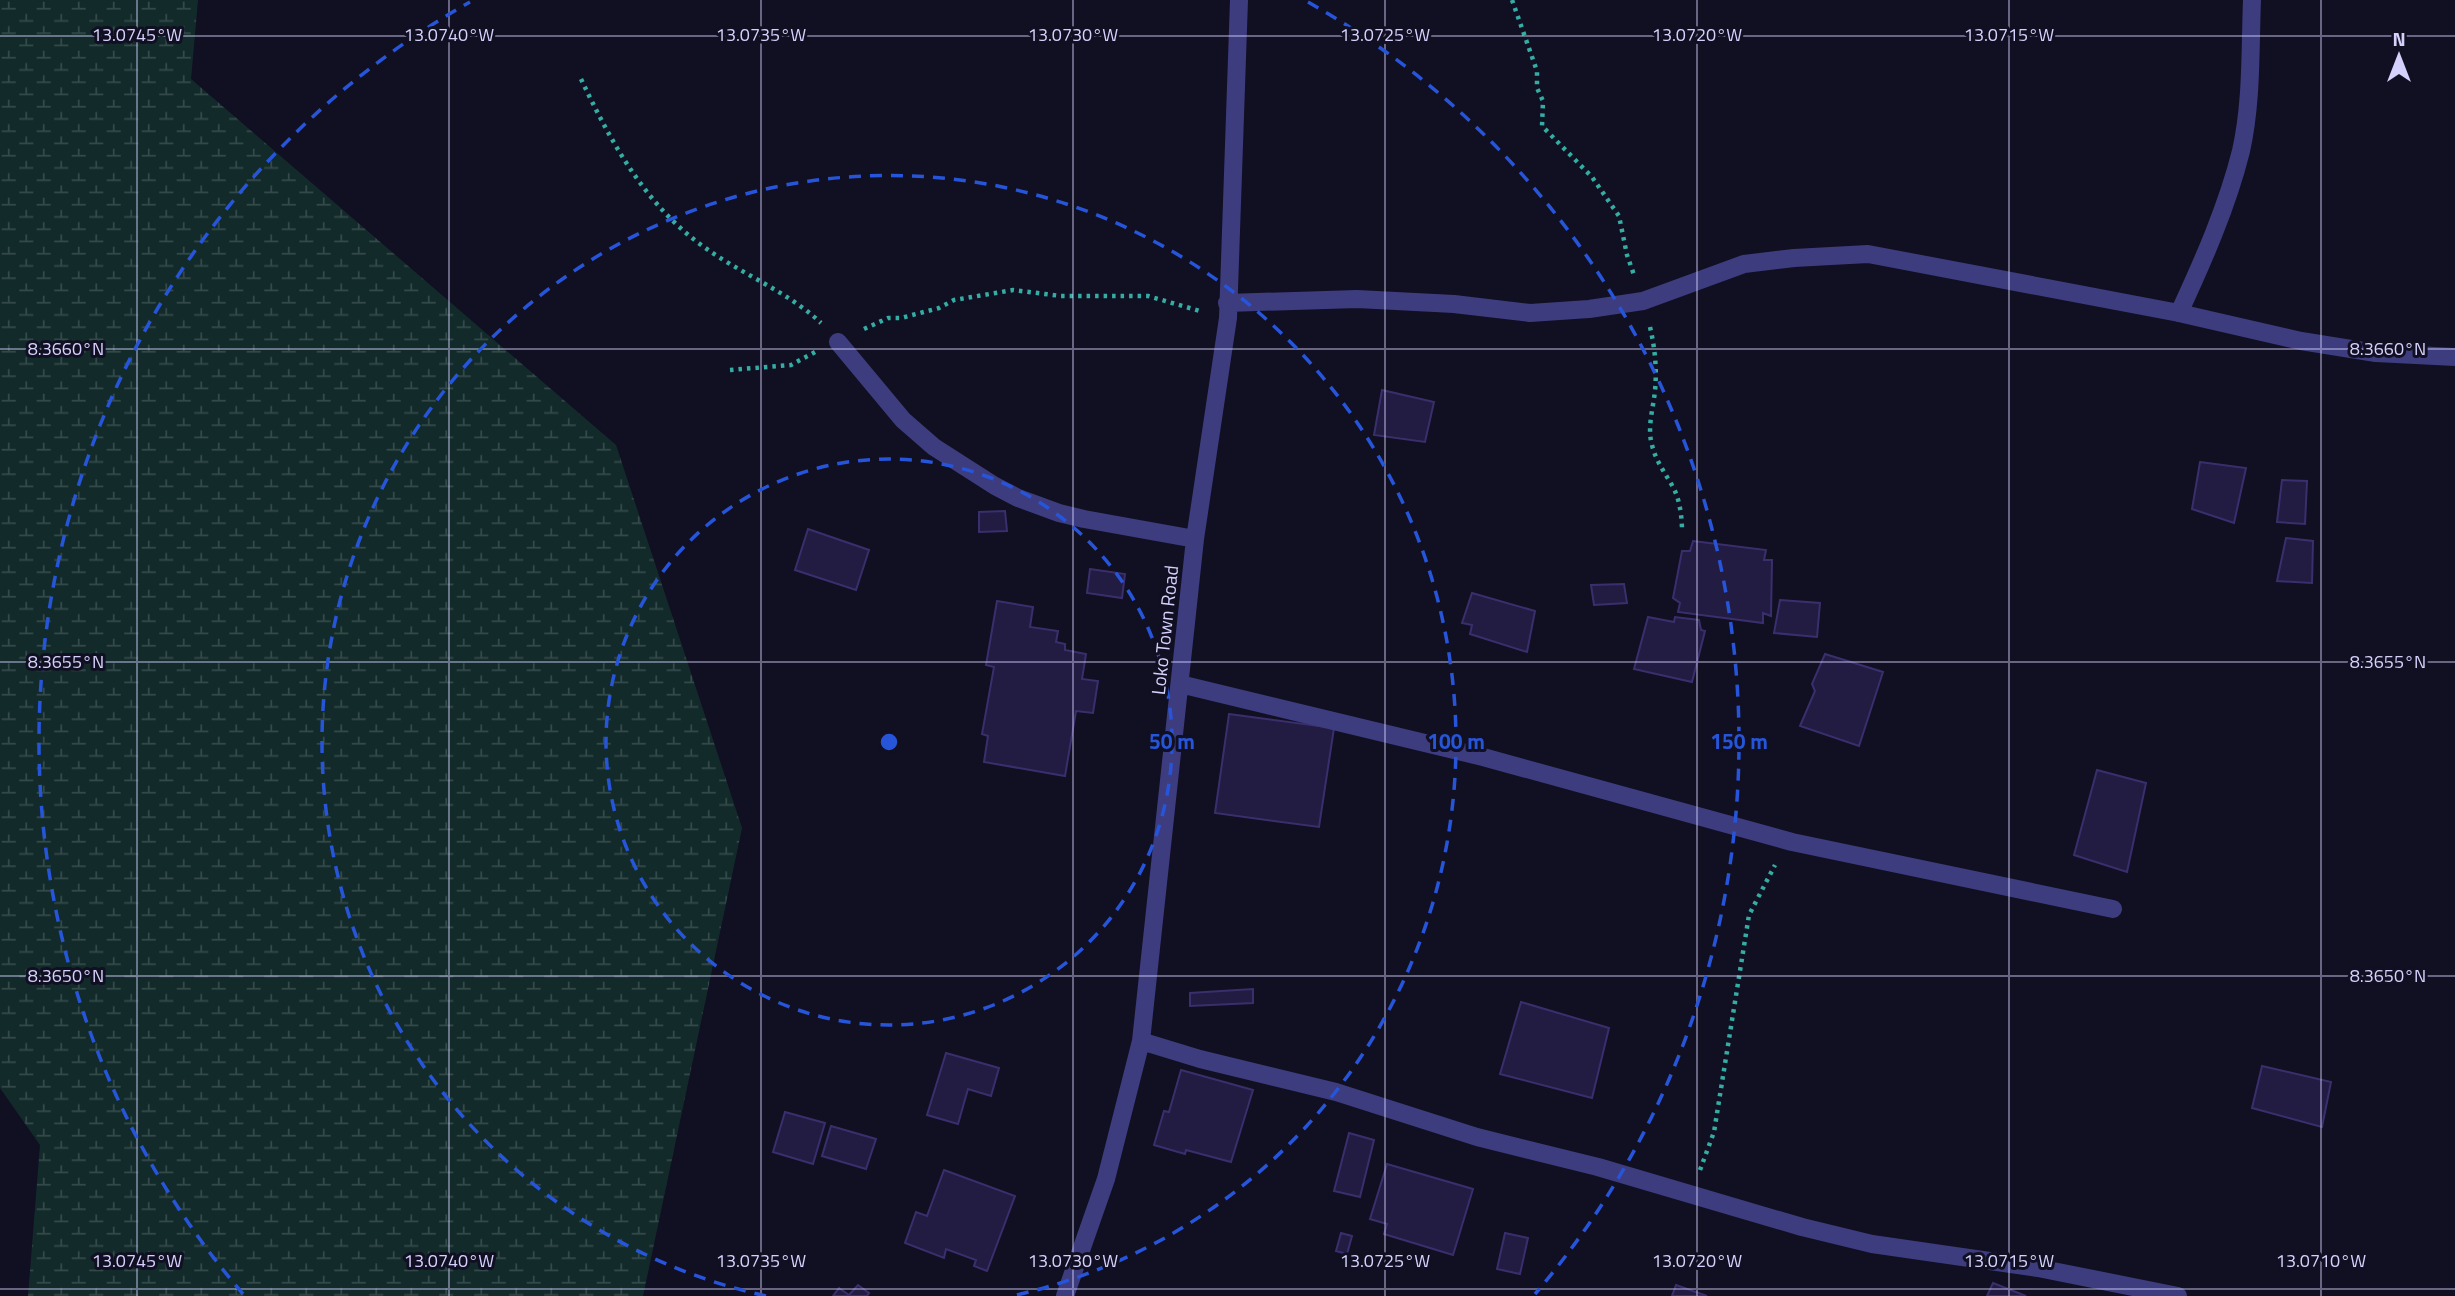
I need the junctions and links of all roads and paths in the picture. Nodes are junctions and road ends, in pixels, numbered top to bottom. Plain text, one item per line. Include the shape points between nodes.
1 (1239, 0) edge
2 (1512, 0) edge
3 (2252, 0) edge
4 (580, 79) dead end
5 (1643, 301) junction
6 (1227, 311) junction
7 (2179, 313) junction
8 (838, 342) junction
9 (2453, 355) edge
10 (730, 370) dead end
11 (1682, 531) dead end
12 (1195, 540) junction
13 (1180, 684) junction
14 (1792, 842) junction
15 (2113, 909) dead end
16 (1141, 1041) junction
17 (1692, 1194) junction
18 (1065, 1296) edge
19 (2178, 1296) edge

1 - 6 street, Loko Town Road
2 - 5 path via 1537,71 1542,126 1592,177 1619,216
3 - 7 street via 2248,104 2241,150 2217,224
4 - 8 path via 632,175 670,220 733,267 770,285 816,318
5 - 6 street via 1530,313 1357,299
5 - 7 street via 1744,264 1868,254
5 - 11 path via 1655,346 1651,445 1675,491
6 - 8 path via 1148,296 1061,296 1013,290 888,318
6 - 12 street, Loko Town Road
7 - 9 street via 2376,353
8 - 10 path via 792,365
8 - 12 street via 902,420 995,486 1071,516
12 - 13 street, Loko Town Road
13 - 14 street via 1483,757
13 - 16 street, Loko Town Road
14 - 15 street
14 - 17 path via 1749,915 1714,1132
16 - 17 street
16 - 18 street, Loko Town Road via 1106,1179
17 - 19 street via 1872,1244 2038,1268

